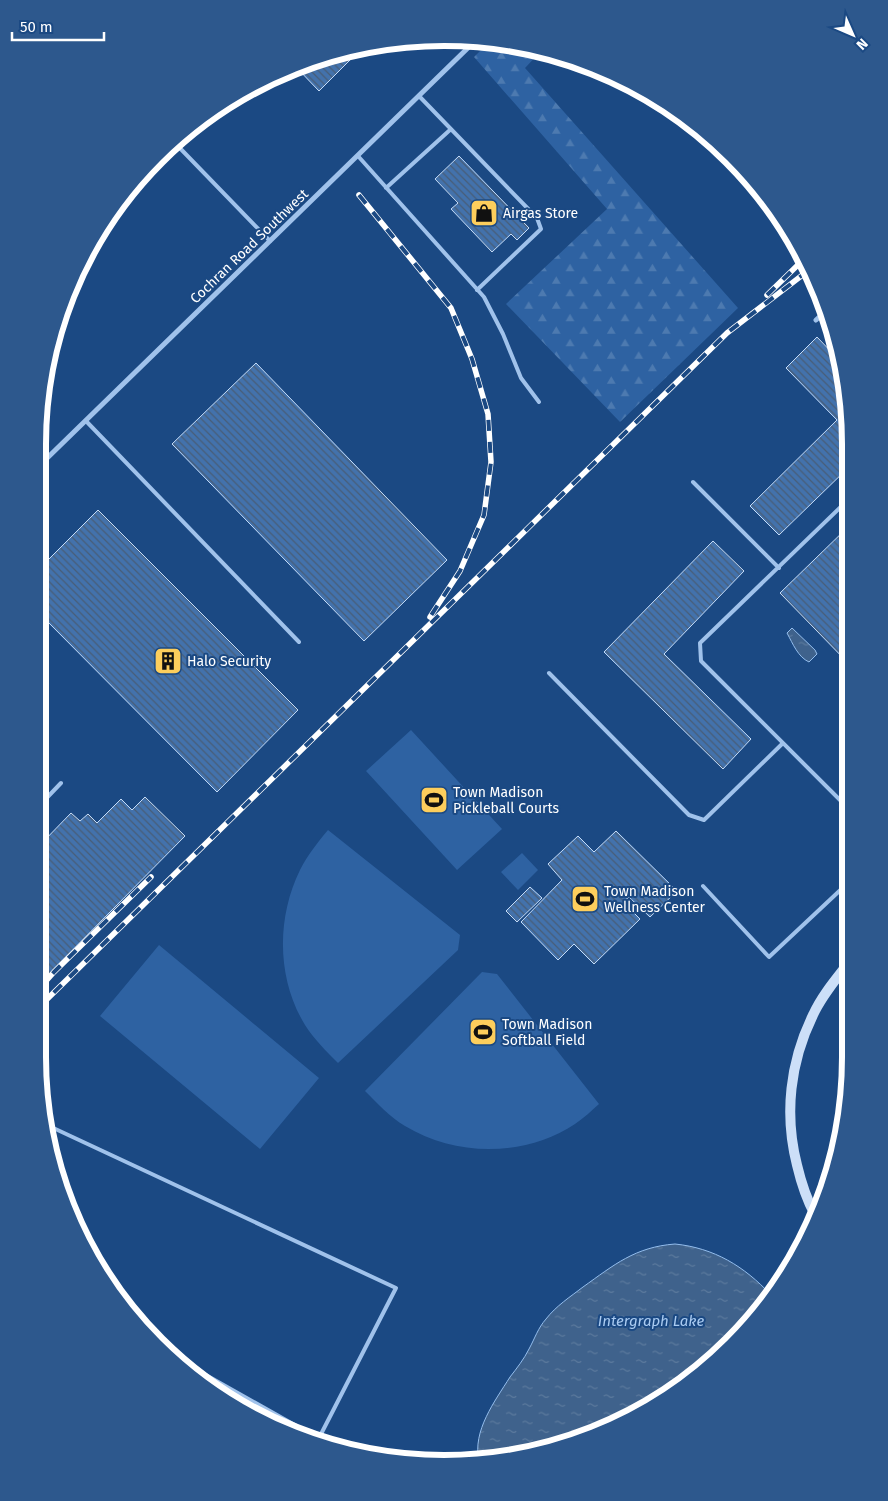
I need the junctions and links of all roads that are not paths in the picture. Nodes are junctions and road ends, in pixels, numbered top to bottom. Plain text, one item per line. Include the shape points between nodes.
1 (469, 47) edge
2 (419, 96) junction
3 (451, 129) junction
4 (179, 148) edge
5 (358, 156) junction
6 (386, 188) junction
7 (270, 241) junction
8 (477, 290) junction
9 (821, 316) edge
10 (816, 320) dead end
11 (539, 402) dead end
12 (86, 421) junction
13 (46, 459) edge
14 (693, 482) dead end
15 (842, 506) edge
16 (779, 568) junction
17 (299, 642) dead end
18 (549, 673) dead end
19 (782, 744) junction
20 (61, 783) dead end
21 (46, 799) edge
22 (842, 802) edge
23 (703, 886) dead end
24 (842, 888) edge
25 (842, 971) edge
26 (53, 1128) edge
27 (812, 1207) edge
28 (199, 1371) edge
29 (300, 1427) edge
30 (320, 1435) edge

1 - 2 street, Cochran Road Southwest
2 - 3 lane
2 - 5 street, Cochran Road Southwest
3 - 6 lane
3 - 8 lane via 537,218 541,229
4 - 7 lane
5 - 6 lane
5 - 7 street, Cochran Road Southwest
6 - 8 lane
7 - 12 street, Cochran Road Southwest
8 - 11 lane via 484,297 521,378
9 - 10 street
12 - 13 street, Cochran Road Southwest
12 - 17 lane
14 - 16 lane
15 - 16 lane
16 - 19 lane via 700,643 701,661
18 - 19 lane via 689,815 704,820
19 - 22 lane
20 - 21 lane
23 - 24 lane via 769,957
25 - 27 street via 814,1014 800,1047 793,1077 790,1114 793,1147
26 - 30 lane via 396,1288
28 - 29 lane

